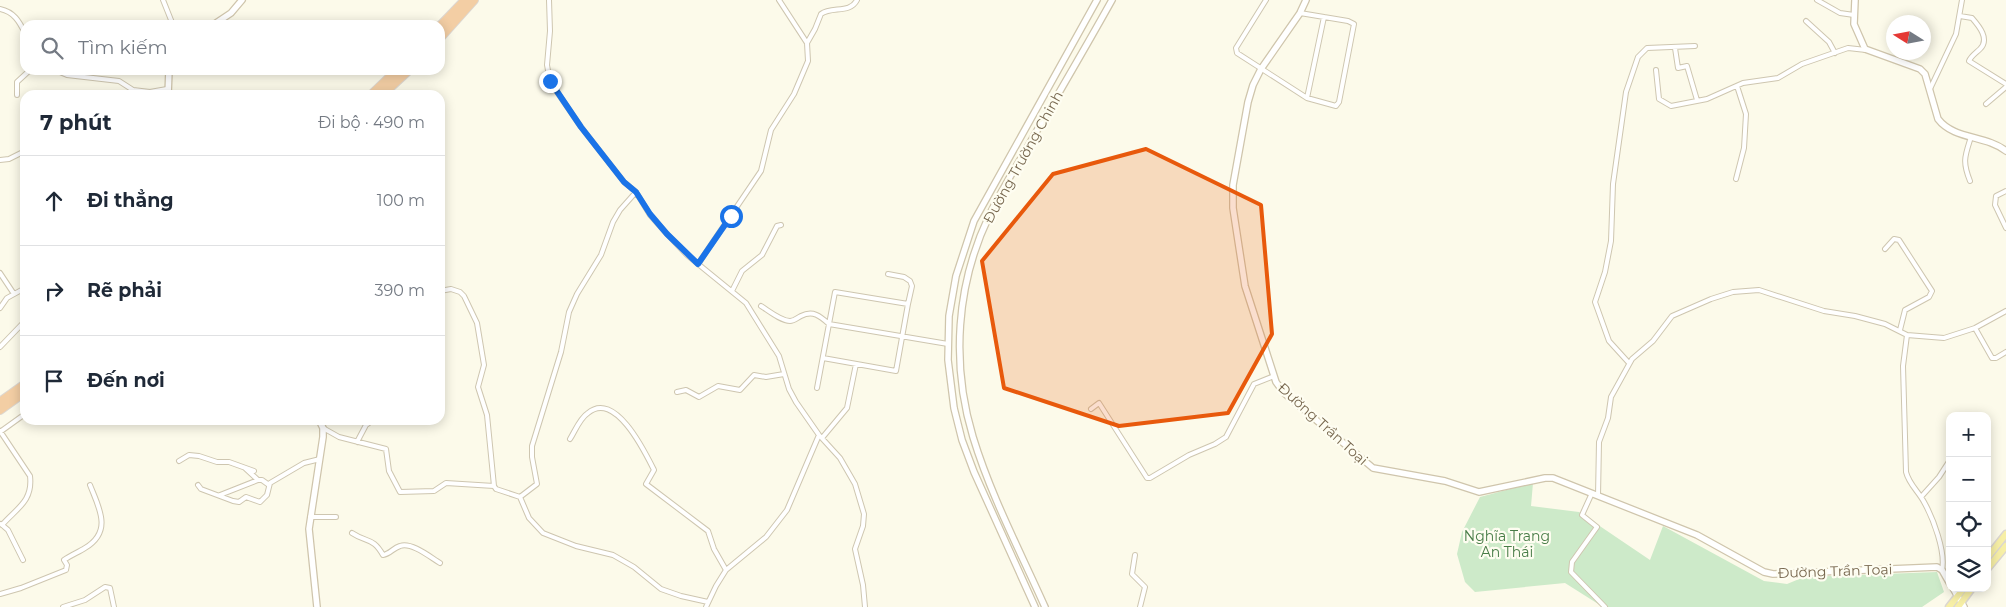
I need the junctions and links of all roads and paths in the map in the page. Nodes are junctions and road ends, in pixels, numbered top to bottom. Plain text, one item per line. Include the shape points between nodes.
1 (163, 0) edge
2 (242, 0) edge
3 (465, 0) edge
4 (474, 0) edge
5 (549, 0) edge
6 (779, 0) edge
7 (857, 0) edge
8 (1097, 0) edge
9 (1112, 0) edge
10 (1266, 0) edge
11 (1306, 0) edge
12 (1817, 0) edge
13 (1855, 0) edge
14 (1962, 0) edge
15 (0, 9) edge
16 (1300, 13) junction
17 (1854, 15) junction
18 (1960, 16) junction
19 (1324, 17) junction
20 (171, 20) edge
21 (220, 20) edge
22 (445, 21) edge
23 (1806, 21) dead end
24 (20, 24) edge
25 (445, 32) edge
26 (807, 43) junction
27 (1695, 46) dead end
28 (1675, 48) junction
29 (1866, 50) junction
30 (1834, 53) junction
31 (1261, 69) junction
32 (1656, 70) dead end
33 (25, 75) edge
34 (67, 75) edge
35 (169, 75) edge
36 (392, 75) edge
37 (404, 75) edge
38 (2006, 85) edge
39 (1737, 86) junction
40 (129, 90) edge
41 (167, 90) edge
42 (376, 90) edge
43 (387, 90) edge
44 (1929, 91) junction
45 (17, 94) dead end
46 (1308, 98) junction
47 (1697, 100) junction
48 (1986, 104) dead end
49 (1971, 136) junction
50 (2006, 151) edge
51 (20, 154) edge
52 (0, 160) edge
53 (1736, 178) dead end
54 (1970, 181) dead end
55 (2006, 190) edge
56 (636, 192) junction
57 (981, 207) junction
58 (991, 212) junction
59 (781, 225) dead end
60 (2006, 228) edge
61 (1885, 249) dead end
62 (698, 264) junction
63 (0, 273) edge
64 (888, 274) dead end
65 (445, 290) edge
66 (20, 291) edge
67 (732, 291) junction
68 (14, 294) junction
69 (908, 304) junction
70 (761, 306) dead end
71 (0, 308) edge
72 (2006, 311) edge
73 (828, 324) junction
74 (20, 326) edge
75 (1975, 328) junction
76 (1900, 330) junction
77 (1907, 335) junction
78 (902, 338) junction
79 (948, 344) junction
80 (0, 347) edge
81 (2006, 352) edge
82 (823, 358) junction
83 (1629, 363) junction
84 (856, 364) junction
85 (784, 374) junction
86 (1274, 376) junction
87 (963, 387) junction
88 (20, 388) edge
89 (817, 388) dead end
90 (952, 389) junction
91 (677, 392) dead end
92 (20, 396) edge
93 (0, 402) edge
94 (1091, 409) dead end
95 (0, 410) edge
96 (20, 418) edge
97 (322, 425) edge
98 (366, 425) edge
99 (323, 428) junction
100 (0, 432) edge
101 (821, 436) junction
102 (570, 439) dead end
103 (357, 442) junction
104 (320, 459) junction
105 (179, 461) dead end
106 (242, 466) junction
107 (1946, 466) edge
108 (254, 471) dead end
109 (258, 480) junction
110 (90, 485) dead end
111 (198, 485) dead end
112 (269, 485) junction
113 (494, 486) junction
114 (1595, 494) junction
115 (220, 495) junction
116 (520, 497) junction
117 (1921, 497) junction
118 (310, 517) junction
119 (336, 517) dead end
120 (1, 524) edge
121 (352, 533) dead end
122 (2006, 534) edge
123 (2006, 546) edge
124 (1991, 553) edge
125 (1135, 555) dead end
126 (23, 560) dead end
127 (440, 563) dead end
128 (1991, 564) edge
129 (726, 570) junction
130 (1942, 570) junction
131 (1946, 577) edge
132 (1969, 592) edge
133 (0, 594) edge
134 (1960, 603) edge
135 (707, 605) edge
136 (63, 607) edge
137 (114, 607) edge
138 (317, 607) edge
139 (865, 607) edge
140 (1035, 607) edge
141 (1045, 607) edge
142 (1140, 607) edge
143 (1606, 607) edge
144 (1949, 607) edge

1 - 20 street
2 - 21 street
3 - 22 highway
4 - 25 highway
5 - 56 street via 547,65 550,81 581,127 624,182
6 - 26 street
7 - 26 street via 850,8 820,14
8 - 57 street, Đường Trường Chinh
9 - 58 street, Đường Trường Chinh
10 - 31 street via 1235,51
11 - 16 street, Đường Trần Toại
12 - 17 street
13 - 17 street
14 - 18 street
15 - 24 street via 16,17
16 - 19 street
16 - 31 street, Đường Trần Toại
17 - 29 street via 1855,28
18 - 38 street via 1972,18 1985,40 1969,61
18 - 44 street via 1956,34
19 - 46 street
19 - 46 street via 1351,22 1354,30 1339,102 1334,106
23 - 30 street via 1830,42
26 - 62 street via 808,61 794,94 772,130 761,171
27 - 28 street
28 - 47 street via 1678,67 1687,66
28 - 83 street via 1647,48 1638,57 1626,92 1614,175 1611,241 1595,306 1609,341
29 - 30 street via 1848,48
29 - 44 street via 1920,69 1925,74
30 - 39 street via 1798,66 1778,78 1749,81
31 - 46 street
31 - 86 street, Đường Trần Toại via 1248,102 1232,197 1245,286
32 - 47 street via 1662,102 1670,106
33 - 45 street via 17,82
34 - 40 street via 119,81
35 - 41 street
36 - 42 highway
37 - 43 highway
38 - 48 street
39 - 47 street
39 - 53 street via 1746,122 1744,148
44 - 49 street via 1941,123
49 - 50 street
49 - 54 street via 1964,159
51 - 52 street
55 - 60 street via 1996,196 1994,203
56 - 62 street via 667,234
56 - 116 street via 613,222 601,255 569,312 561,352 532,446 537,484
57 - 58 street
57 - 79 street, Đường Trường Chinh via 956,276
58 - 87 street, Đường Trường Chinh via 973,255 963,292 959,344
59 - 67 street via 777,226 762,255 742,271
61 - 76 street via 1894,239 1899,240 1932,291 1930,297 1905,310
62 - 67 street
63 - 68 street
64 - 69 street via 910,281
65 - 113 street via 460,292 478,323 484,365 478,387 487,415
66 - 68 street
67 - 85 street via 756,318 779,356
68 - 71 street
69 - 73 street via 836,292
69 - 78 street
70 - 73 street via 787,320 811,314 820,316
72 - 75 street
73 - 78 street
73 - 82 street
74 - 80 street
75 - 77 street via 1944,338
75 - 81 street via 1992,358
76 - 77 street
76 - 83 street via 1854,316 1824,312 1751,289 1711,299 1672,316 1653,341
77 - 117 street via 1903,366 1906,472
78 - 79 street
78 - 84 street via 896,371
79 - 90 street, Đường Trường Chinh
82 - 84 street
82 - 89 street
83 - 114 street via 1611,397 1608,418 1599,442
84 - 101 street via 848,406
85 - 91 street via 766,378 754,375 740,390 718,386 699,397 686,390
85 - 101 street via 796,402
86 - 94 street via 1254,384 1226,437 1150,478 1099,403
86 - 114 street, Đường Trần Toại via 1284,393 1373,468 1445,481 1479,492 1544,478 1560,480
87 - 90 street
87 - 141 street, Đường Trường Chinh via 970,426 984,470
88 - 93 highway
90 - 140 street, Đường Trường Chinh via 962,440 974,472
92 - 95 highway
96 - 100 street
97 - 99 street
98 - 103 street
99 - 103 street
99 - 104 street
100 - 120 street via 30,476 25,501
101 - 129 street via 786,510 766,537
101 - 139 street via 851,475 862,506 864,520 855,549
102 - 129 street via 587,413 598,407 606,408 622,420 641,443 654,470 646,484 708,531
103 - 113 street via 386,449 389,471 402,493 434,491 446,483
104 - 112 street via 304,463
104 - 118 street
105 - 106 street via 189,455
106 - 108 street
106 - 109 street
107 - 117 street
109 - 112 street
109 - 115 street
110 - 133 street via 102,513 96,538 86,548 64,560 66,570
111 - 115 street
112 - 115 street via 267,495 260,502 246,497 239,502 233,501
113 - 116 street
114 - 130 street, Đường Trần Toại via 1697,535 1768,573 1937,567
114 - 143 street via 1582,516 1597,527 1570,568
116 - 135 street via 529,518 543,533 618,557 661,589
117 - 130 street via 1938,538
118 - 119 street
118 - 138 street
120 - 126 street via 8,530
121 - 127 street via 372,541 383,555 404,545
122 - 124 main road
123 - 128 main road
125 - 142 street via 1132,574 1145,587
129 - 135 street
130 - 131 street
132 - 134 main road
134 - 144 main road
136 - 137 street via 85,600 105,587 110,588

